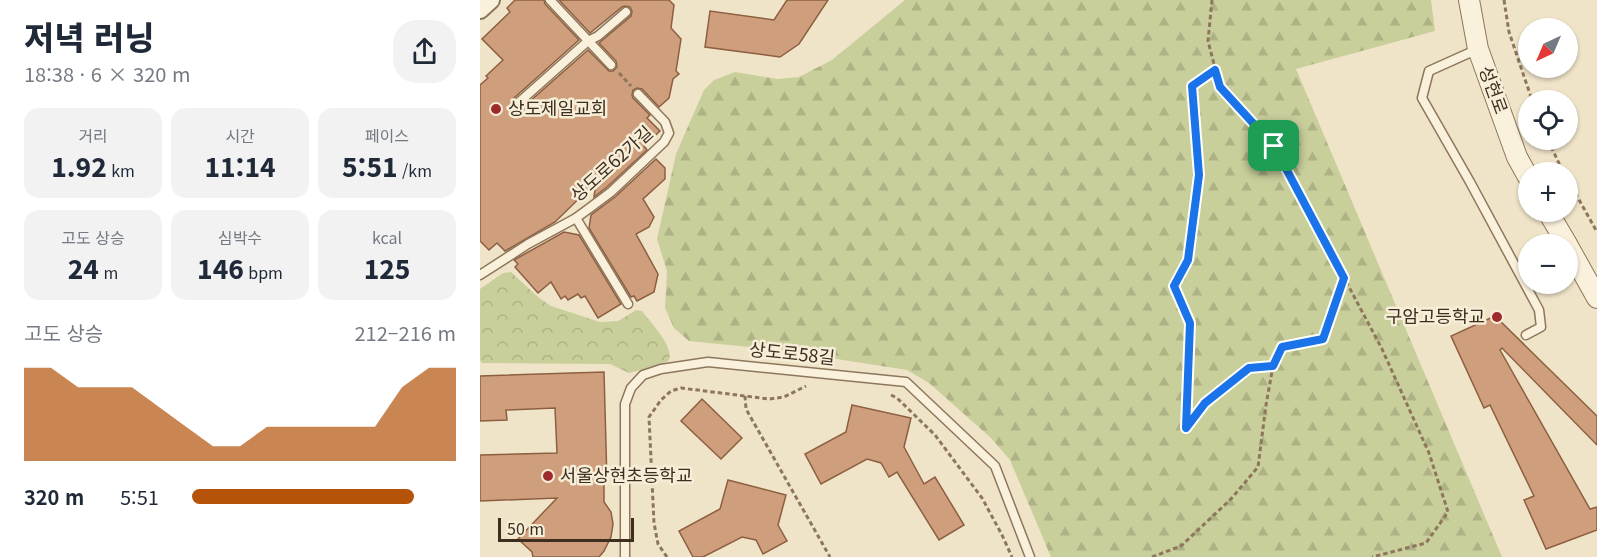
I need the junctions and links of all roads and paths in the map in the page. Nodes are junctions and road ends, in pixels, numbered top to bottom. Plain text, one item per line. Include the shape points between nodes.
1 (491, 0) edge
2 (550, 0) edge
3 (1212, 0) edge
4 (1469, 0) edge
5 (1504, 0) edge
6 (480, 10) edge
7 (626, 12) dead end
8 (588, 41) junction
9 (1478, 49) junction
10 (611, 65) joint
11 (1215, 70) junction
12 (1529, 90) edge
13 (638, 94) joint
14 (517, 104) dead end
15 (1520, 162) edge
16 (1578, 198) edge
17 (576, 218) junction
18 (1597, 232) edge
19 (1578, 264) edge
20 (480, 275) edge
21 (1344, 278) junction
22 (1597, 298) edge
23 (628, 304) dead end
24 (1526, 335) dead end
25 (1273, 366) junction
26 (811, 383) dead end
27 (886, 393) dead end
28 (745, 396) junction
29 (626, 557) edge
30 (667, 557) edge
31 (830, 557) edge
32 (1012, 557) edge
33 (1030, 557) edge
34 (1152, 557) edge
35 (1372, 557) edge

1 - 6 street
2 - 8 lane
3 - 11 path via 1208,41
4 - 9 street, 성현로
5 - 12 path via 1509,32
7 - 8 lane
8 - 10 lane
8 - 14 lane
9 - 15 street, 성현로
9 - 24 lane via 1429,71 1422,98 1539,310 1541,327
10 - 13 path
11 - 21 path via 1220,87 1274,146
11 - 25 path via 1192,86 1199,175 1188,260 1174,286 1190,323 1186,428 1205,403 1249,368
13 - 17 lane, 상도로62가길 via 665,122 669,133 611,192
16 - 18 path
17 - 20 lane, 상도로62가길
17 - 23 lane, 상도로62가길
19 - 22 street
21 - 25 path via 1323,339 1282,347
21 - 35 path via 1382,348 1429,453 1448,512 1426,543
25 - 34 path via 1258,467 1231,499 1181,546
26 - 28 path via 784,397
27 - 32 path via 897,398 935,435 982,498
28 - 30 path via 681,387 661,400 650,417 654,523 658,543
28 - 31 path via 746,409
29 - 33 lane, 상도로58길 via 625,404 631,388 643,375 708,362 906,382 995,466

